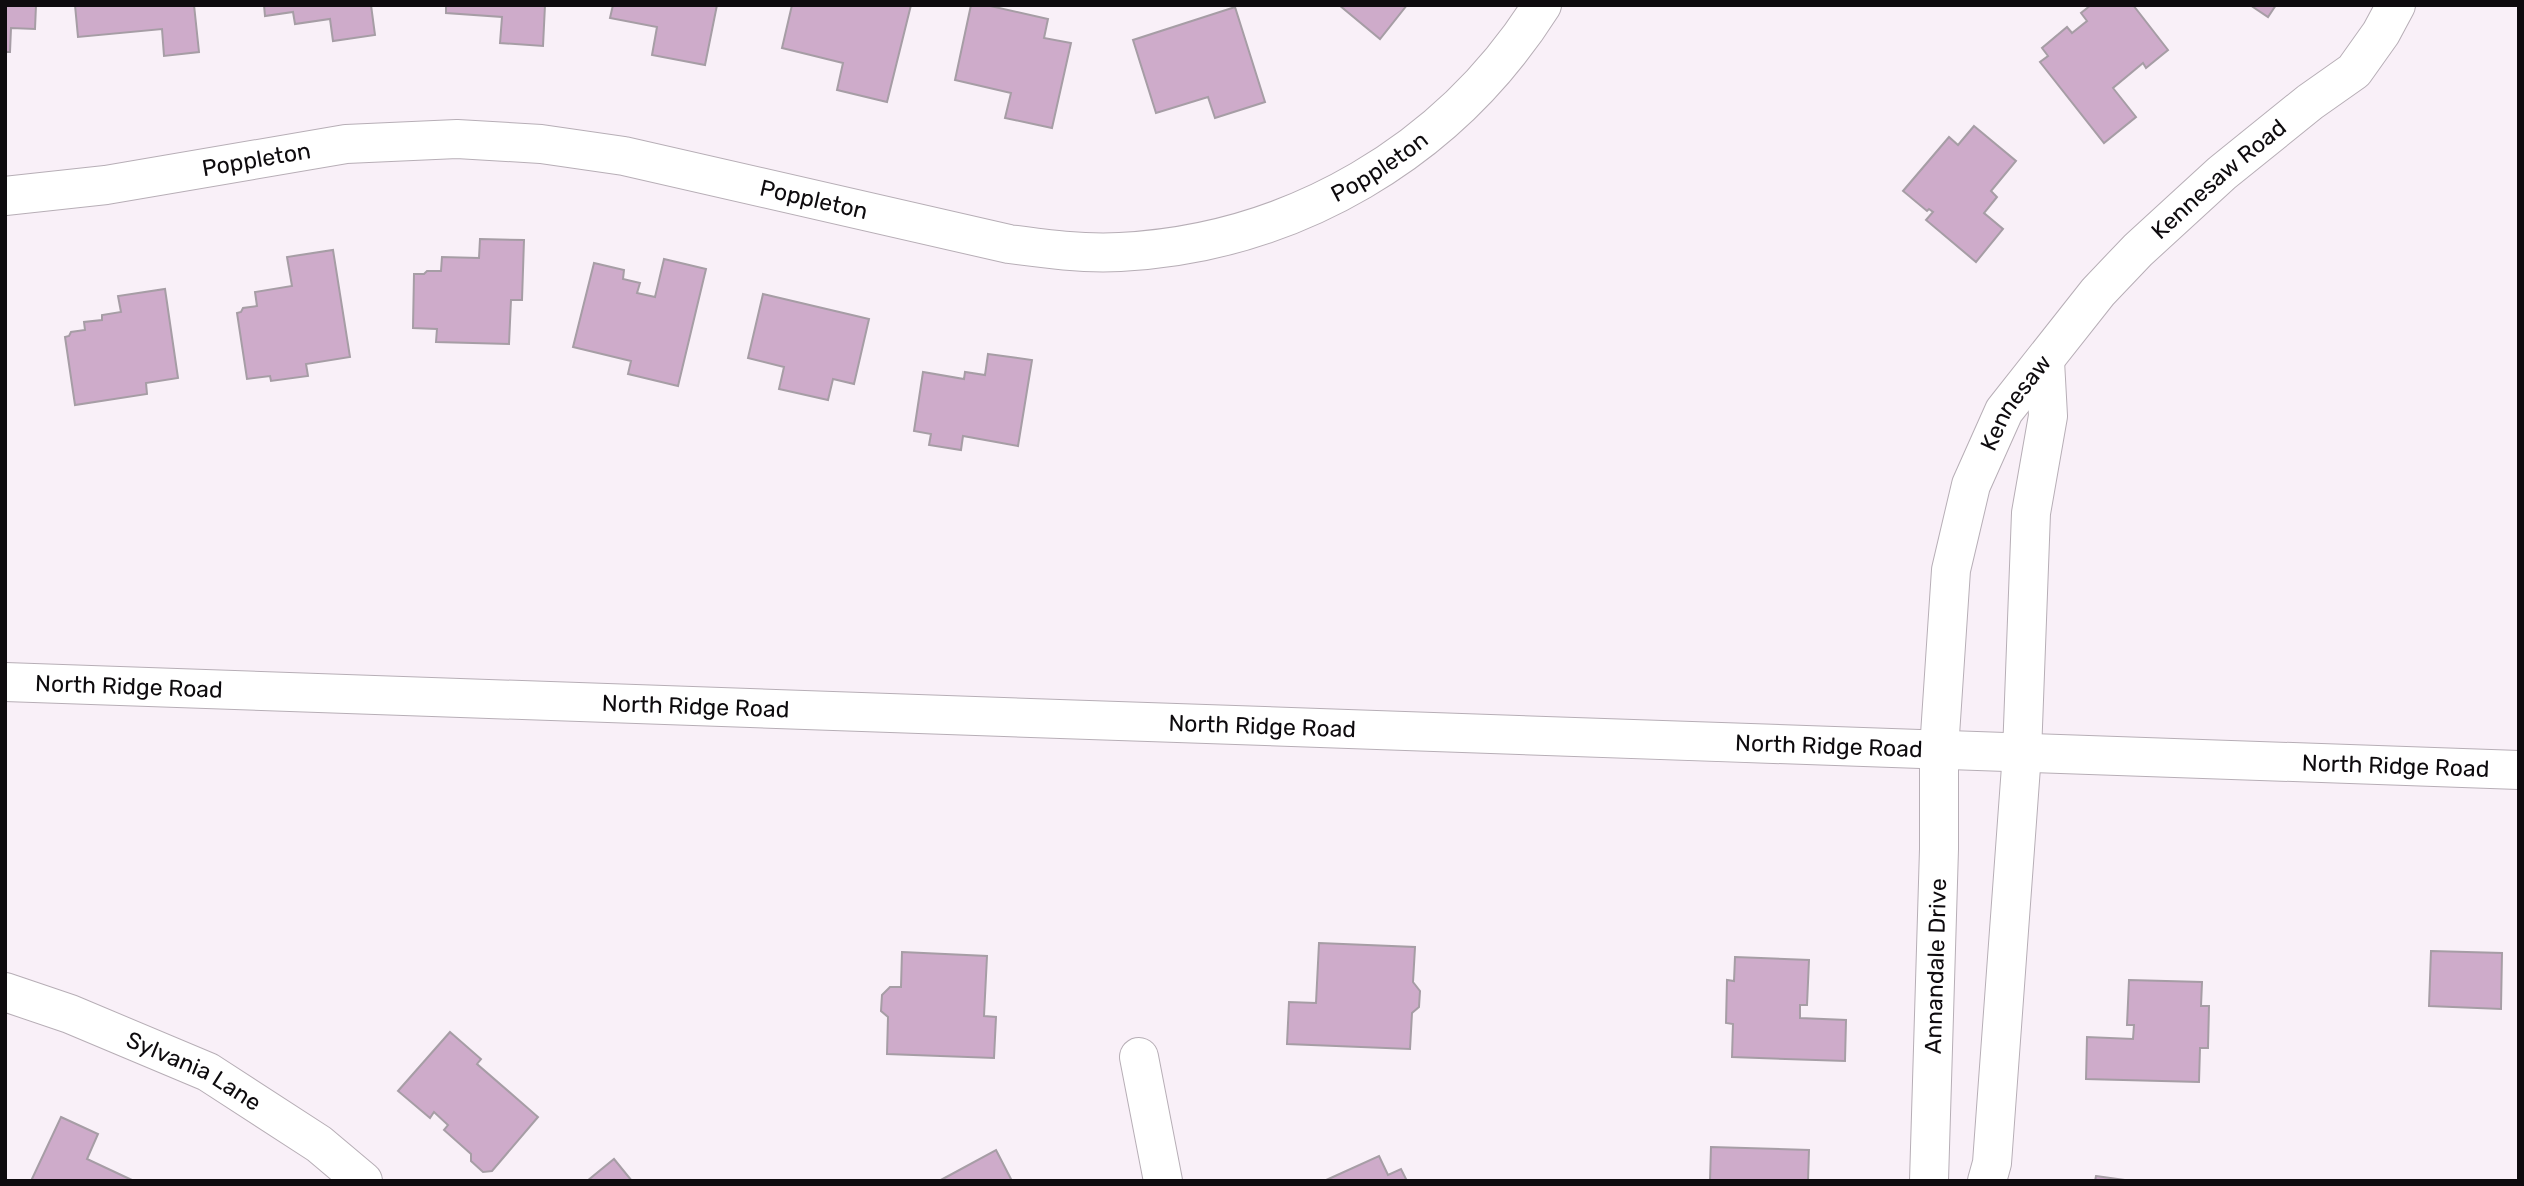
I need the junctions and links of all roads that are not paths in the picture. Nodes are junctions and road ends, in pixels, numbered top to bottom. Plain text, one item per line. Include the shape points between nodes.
1 (1542, 5) edge
2 (2396, 5) edge
3 (5, 196) edge
4 (2045, 361) junction
5 (5, 682) edge
6 (1940, 750) junction
7 (2022, 753) junction
8 (2519, 770) edge
9 (5, 992) edge
10 (1139, 1057) dead end
11 (363, 1181) edge
12 (1163, 1181) edge
13 (1929, 1181) edge
14 (1987, 1181) edge

1 - 3 street, Poppleton via 1498,67 1467,100 1391,164 1351,188 1267,225 1163,249 1068,251 1009,244 624,156 541,144 457,139 346,144 106,185
2 - 4 street, Kennesaw Road via 2354,71 2222,173 2138,250 2098,292
4 - 6 street, Kennesaw via 2004,411 1971,485 1951,570
4 - 7 street, Kennesaw via 2048,416 2031,513
5 - 6 street, North Ridge Road
6 - 7 street, North Ridge Road
6 - 13 street, Annandale Drive
7 - 8 street, North Ridge Road
7 - 14 street via 1992,1163
9 - 11 street, Sylvania Lane via 208,1072 319,1144
10 - 12 street

